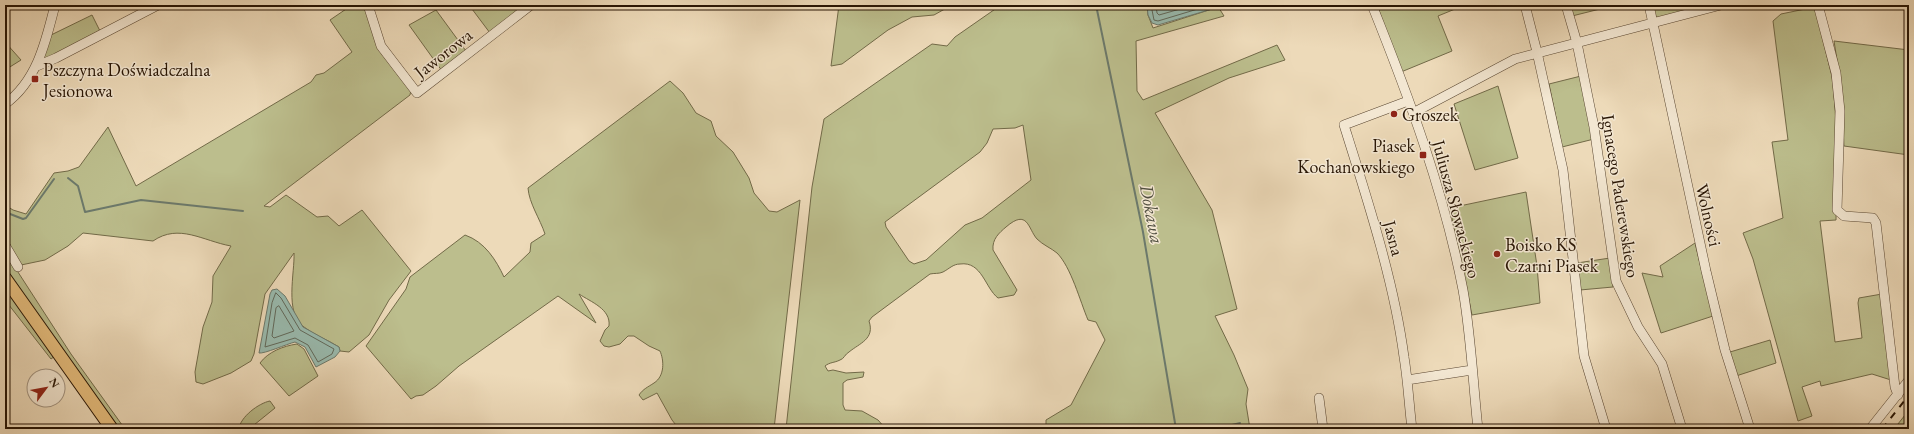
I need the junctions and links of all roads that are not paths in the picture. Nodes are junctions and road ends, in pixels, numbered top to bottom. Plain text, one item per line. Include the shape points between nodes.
1 (55, 5) edge
2 (158, 5) edge
3 (368, 5) edge
4 (531, 5) edge
5 (1372, 5) edge
6 (1524, 5) edge
7 (1566, 5) edge
8 (1649, 5) edge
9 (1721, 5) edge
10 (1818, 5) edge
11 (1653, 23) junction
12 (1577, 43) junction
13 (1537, 52) junction
14 (37, 66) junction
15 (1408, 101) junction
16 (5, 104) edge
17 (1413, 113) junction
18 (5, 245) edge
19 (18, 267) dead end
20 (5, 278) edge
21 (1472, 370) junction
22 (1407, 380) junction
23 (1909, 380) edge
24 (1898, 395) junction
25 (1318, 398) dead end
26 (112, 429) edge
27 (1323, 429) edge
28 (1412, 429) edge
29 (1478, 429) edge
30 (1606, 429) edge
31 (1682, 429) edge
32 (1750, 429) edge
33 (1870, 429) edge

1 - 14 street
2 - 14 street
3 - 4 street, Jaworowa via 381,46 417,93
5 - 15 street, Juliusza Słowackiego
6 - 13 street
7 - 12 street, Ignacego Paderewskiego
8 - 11 street, Wolności
9 - 11 street
10 - 24 street via 1836,73 1840,111 1837,210 1844,216 1873,218 1876,223
11 - 12 street
11 - 32 street, Wolności via 1706,271 1725,350
12 - 13 street
12 - 31 street, Ignacego Paderewskiego via 1595,135 1616,281 1638,327 1662,364
13 - 17 street via 1515,60
13 - 30 street via 1563,170 1584,356
14 - 16 street via 19,92
15 - 17 street, Juliusza Słowackiego
15 - 22 street, Jasna via 1344,125 1384,263
17 - 21 street, Juliusza Słowackiego via 1430,160 1457,262 1467,318
18 - 19 street
20 - 26 main road
21 - 22 street
21 - 29 street, Juliusza Słowackiego
22 - 28 street, Jasna
23 - 24 street
24 - 33 street
25 - 27 street

